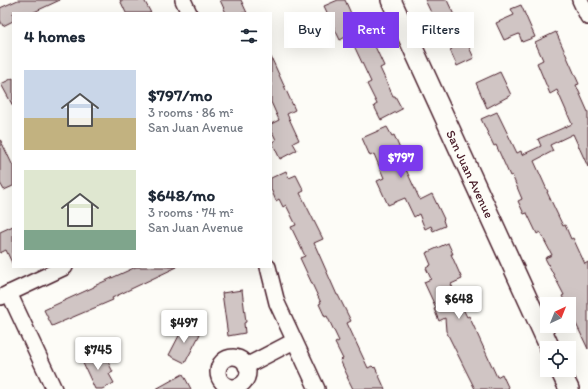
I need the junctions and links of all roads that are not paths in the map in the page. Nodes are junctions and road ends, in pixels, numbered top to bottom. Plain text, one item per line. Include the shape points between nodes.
1 (183, 0) edge
2 (391, 0) edge
3 (580, 0) edge
4 (189, 12) edge
5 (588, 17) edge
6 (63, 268) edge
7 (268, 268) edge
8 (5, 295) edge
9 (294, 341) junction
10 (547, 341) edge
11 (246, 366) dead end
12 (563, 377) edge
13 (54, 389) edge
14 (317, 389) edge
15 (569, 389) edge

1 - 4 street
2 - 10 street, San Juan Avenue
3 - 5 street
6 - 8 street
7 - 9 street via 277,302
8 - 13 street
9 - 11 street
9 - 14 street
12 - 15 street

